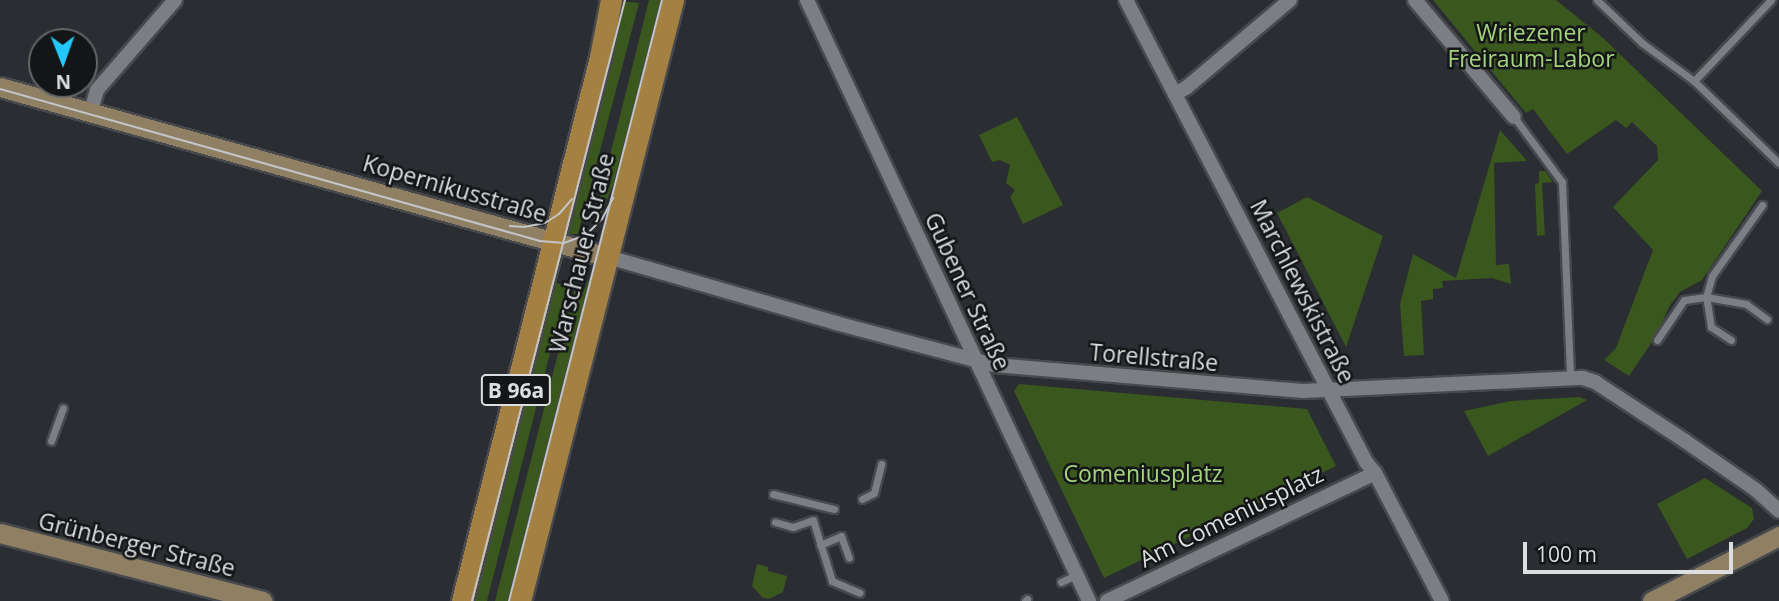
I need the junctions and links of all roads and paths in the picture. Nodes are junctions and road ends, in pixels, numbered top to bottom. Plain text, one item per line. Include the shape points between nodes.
1 (175, 0) edge
2 (611, 0) edge
3 (673, 0) edge
4 (807, 0) edge
5 (1126, 0) edge
6 (1290, 0) edge
7 (1415, 0) edge
8 (1597, 0) edge
9 (1771, 0) edge
10 (1694, 81) junction
11 (0, 86) edge
12 (1175, 93) junction
13 (90, 111) junction
14 (1514, 117) joint
15 (1779, 163) edge
16 (1762, 205) dead end
17 (554, 242) junction
18 (608, 257) junction
19 (1706, 298) junction
20 (1767, 319) dead end
21 (1657, 340) dead end
22 (1731, 340) dead end
23 (977, 360) junction
24 (1570, 376) junction
25 (1328, 391) junction
26 (63, 408) dead end
27 (51, 441) dead end
28 (881, 464) dead end
29 (1374, 473) junction
30 (773, 494) dead end
31 (862, 499) dead end
32 (816, 504) junction
33 (834, 509) dead end
34 (1779, 511) edge
35 (813, 520) junction
36 (775, 522) dead end
37 (0, 534) edge
38 (1779, 536) edge
39 (820, 545) junction
40 (849, 558) dead end
41 (1077, 575) junction
42 (1062, 582) dead end
43 (860, 593) dead end
44 (262, 601) edge
45 (462, 601) edge
46 (520, 601) edge
47 (1089, 601) edge
48 (1107, 601) edge
49 (1442, 601) edge
50 (1652, 601) edge

1 - 13 street via 101,85
2 - 17 main road, Warschauer Straße / B 96a
3 - 18 main road, Warschauer Straße / B 96a
4 - 23 street, Gubener Straße
5 - 12 street, Marchlewskistraße
6 - 12 street
7 - 14 street
8 - 10 lane via 1642,43
9 - 10 lane
10 - 15 lane
11 - 13 street, Kopernikusstraße
12 - 25 street, Marchlewskistraße
13 - 17 street, Kopernikusstraße
14 - 24 lane via 1562,182
16 - 19 lane via 1712,276
17 - 18 street, Kopernikusstraße
17 - 45 main road, Warschauer Straße / B 96a
18 - 23 street, Kopernikusstraße
18 - 46 main road, Warschauer Straße / B 96a
19 - 20 lane via 1746,304
19 - 21 lane via 1684,300
19 - 22 lane via 1711,327
23 - 25 street, Torellstraße via 1235,387
23 - 41 street, Gubener Straße
24 - 25 street, Torellstraße
24 - 34 street via 1595,382 1756,490
25 - 29 street, Marchlewskistraße
26 - 27 lane
28 - 31 lane via 874,493
29 - 48 street, Am Comeniusplatz
29 - 49 street, Marchlewskistraße
30 - 32 lane
32 - 33 lane
32 - 35 lane
35 - 36 lane via 793,527
35 - 39 lane
37 - 44 street, Grünberger Straße
38 - 50 street
39 - 40 lane via 841,536
39 - 43 lane via 832,581
41 - 42 lane
41 - 47 street, Gubener Straße

